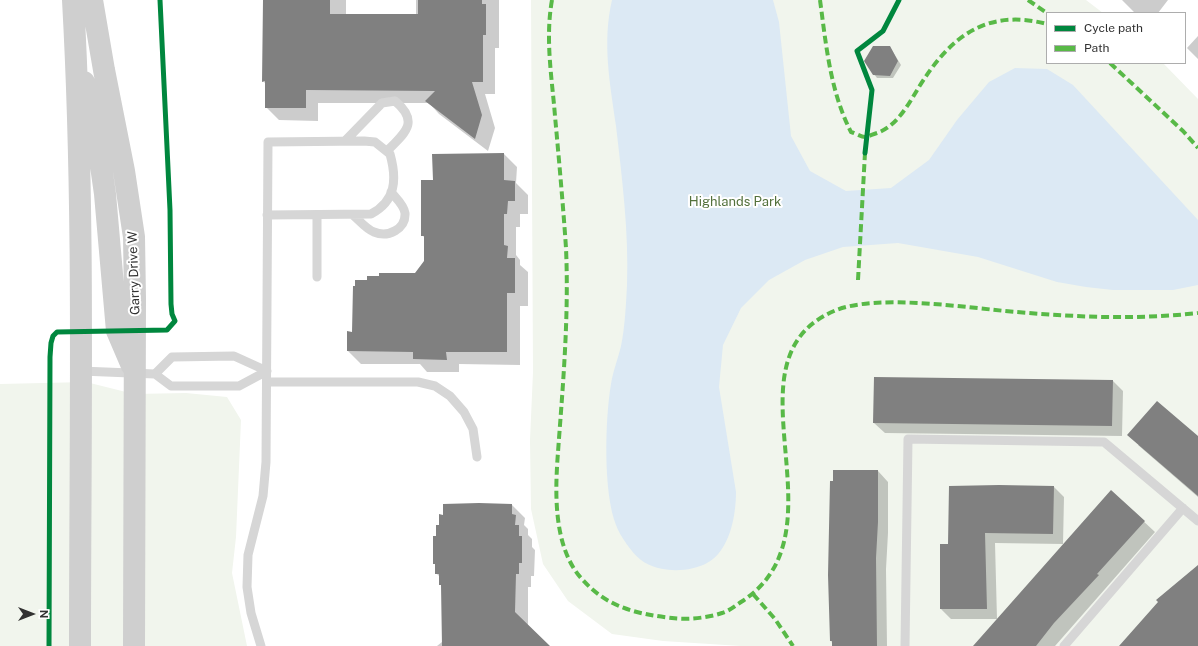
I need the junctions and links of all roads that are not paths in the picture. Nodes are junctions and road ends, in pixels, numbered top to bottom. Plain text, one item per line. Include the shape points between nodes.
1 (73, 0) edge
2 (92, 0) edge
3 (76, 60) junction
4 (344, 141) junction
5 (387, 151) junction
6 (392, 192) junction
7 (267, 215) junction
8 (317, 215) junction
9 (353, 215) junction
10 (317, 277) dead end
11 (81, 371) junction
12 (267, 371) junction
13 (145, 373) junction
14 (267, 382) junction
15 (477, 457) dead end
16 (1183, 508) junction
17 (1198, 521) edge
18 (80, 646) edge
19 (134, 646) edge
20 (261, 646) edge
21 (905, 646) edge
22 (1064, 646) edge

1 - 3 main road
2 - 13 main road, Garry Drive W via 134,237
3 - 11 main road via 81,233
3 - 13 main road via 93,110 105,194 117,332
4 - 5 lane via 375,142
4 - 5 lane via 382,103 395,101 407,115 409,126
4 - 7 lane via 268,142
5 - 6 lane via 393,163
6 - 9 lane via 382,208 371,214
6 - 9 lane via 405,214 403,222 394,232 388,235 374,232
7 - 8 lane
7 - 12 lane
8 - 9 lane
8 - 10 lane
11 - 13 lane
11 - 18 main road
12 - 13 lane via 239,386 171,386
12 - 13 lane via 234,356 180,356 172,357
12 - 14 lane
13 - 19 main road, Garry Drive W
14 - 15 lane via 418,382 435,386 450,396 464,412 473,429
14 - 20 lane via 264,496 248,555 247,587 251,613
16 - 17 lane
16 - 21 lane via 1104,442 908,439
16 - 22 lane

